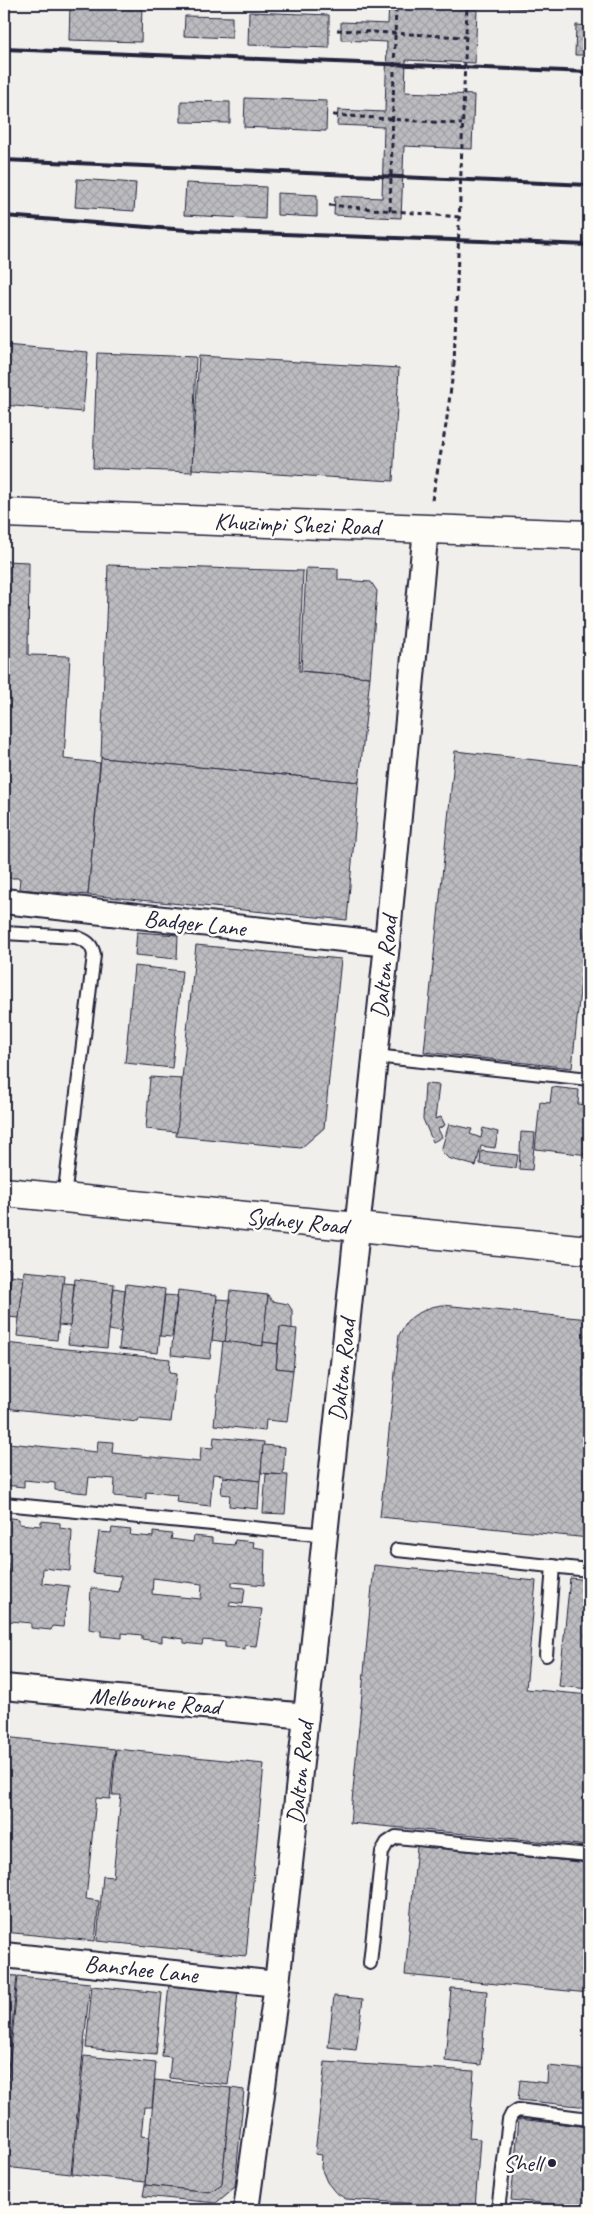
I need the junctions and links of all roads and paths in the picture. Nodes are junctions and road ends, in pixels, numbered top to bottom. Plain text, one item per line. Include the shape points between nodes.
1 (396, 4) edge
2 (466, 4) edge
3 (337, 30) dead end
4 (395, 33) junction
5 (465, 37) junction
6 (333, 115) dead end
7 (392, 120) junction
8 (462, 124) junction
9 (329, 205) dead end
10 (390, 211) junction
11 (459, 217) junction
12 (4, 513) edge
13 (426, 528) junction
14 (589, 535) edge
15 (4, 901) edge
16 (4, 932) edge
17 (387, 944) junction
18 (375, 1056) junction
19 (589, 1079) edge
20 (4, 1192) edge
21 (64, 1198) junction
22 (357, 1227) junction
23 (589, 1250) edge
24 (4, 1504) edge
25 (326, 1535) junction
26 (397, 1550) dead end
27 (553, 1566) junction
28 (589, 1570) edge
29 (546, 1655) dead end
30 (4, 1687) edge
31 (306, 1716) junction
32 (589, 1855) edge
33 (4, 1955) edge
34 (370, 1963) dead end
35 (278, 1984) junction
36 (589, 2119) edge
37 (246, 2210) edge
38 (498, 2210) edge

1 - 4 path, bridge
2 - 5 path, bridge
3 - 4 path
4 - 5 path
4 - 7 path, bridge
5 - 8 path, bridge
6 - 7 path
7 - 8 path
7 - 10 path, bridge
8 - 11 path, bridge
9 - 10 path
10 - 11 path
11 - 13 path, bridge via 454,365
12 - 13 main road, Khuzimpi Shezi Road
13 - 14 main road, Khuzimpi Shezi Road
13 - 17 street, Dalton Road
15 - 17 street, Badger Lane
16 - 21 lane via 76,937 85,940 94,956
17 - 18 street, Dalton Road
18 - 19 lane
18 - 22 street, Dalton Road
20 - 21 main road, Sydney Road
21 - 22 main road, Sydney Road
22 - 23 main road, Sydney Road
22 - 25 street, Dalton Road
24 - 25 lane
25 - 31 street, Dalton Road
26 - 27 lane
27 - 28 lane
27 - 29 lane
30 - 31 street, Melbourne Road
31 - 35 street, Dalton Road
32 - 34 lane via 396,1837 382,1852
33 - 35 street, Banshee Lane
35 - 37 street, Dalton Road
36 - 38 lane via 518,2110 512,2114

